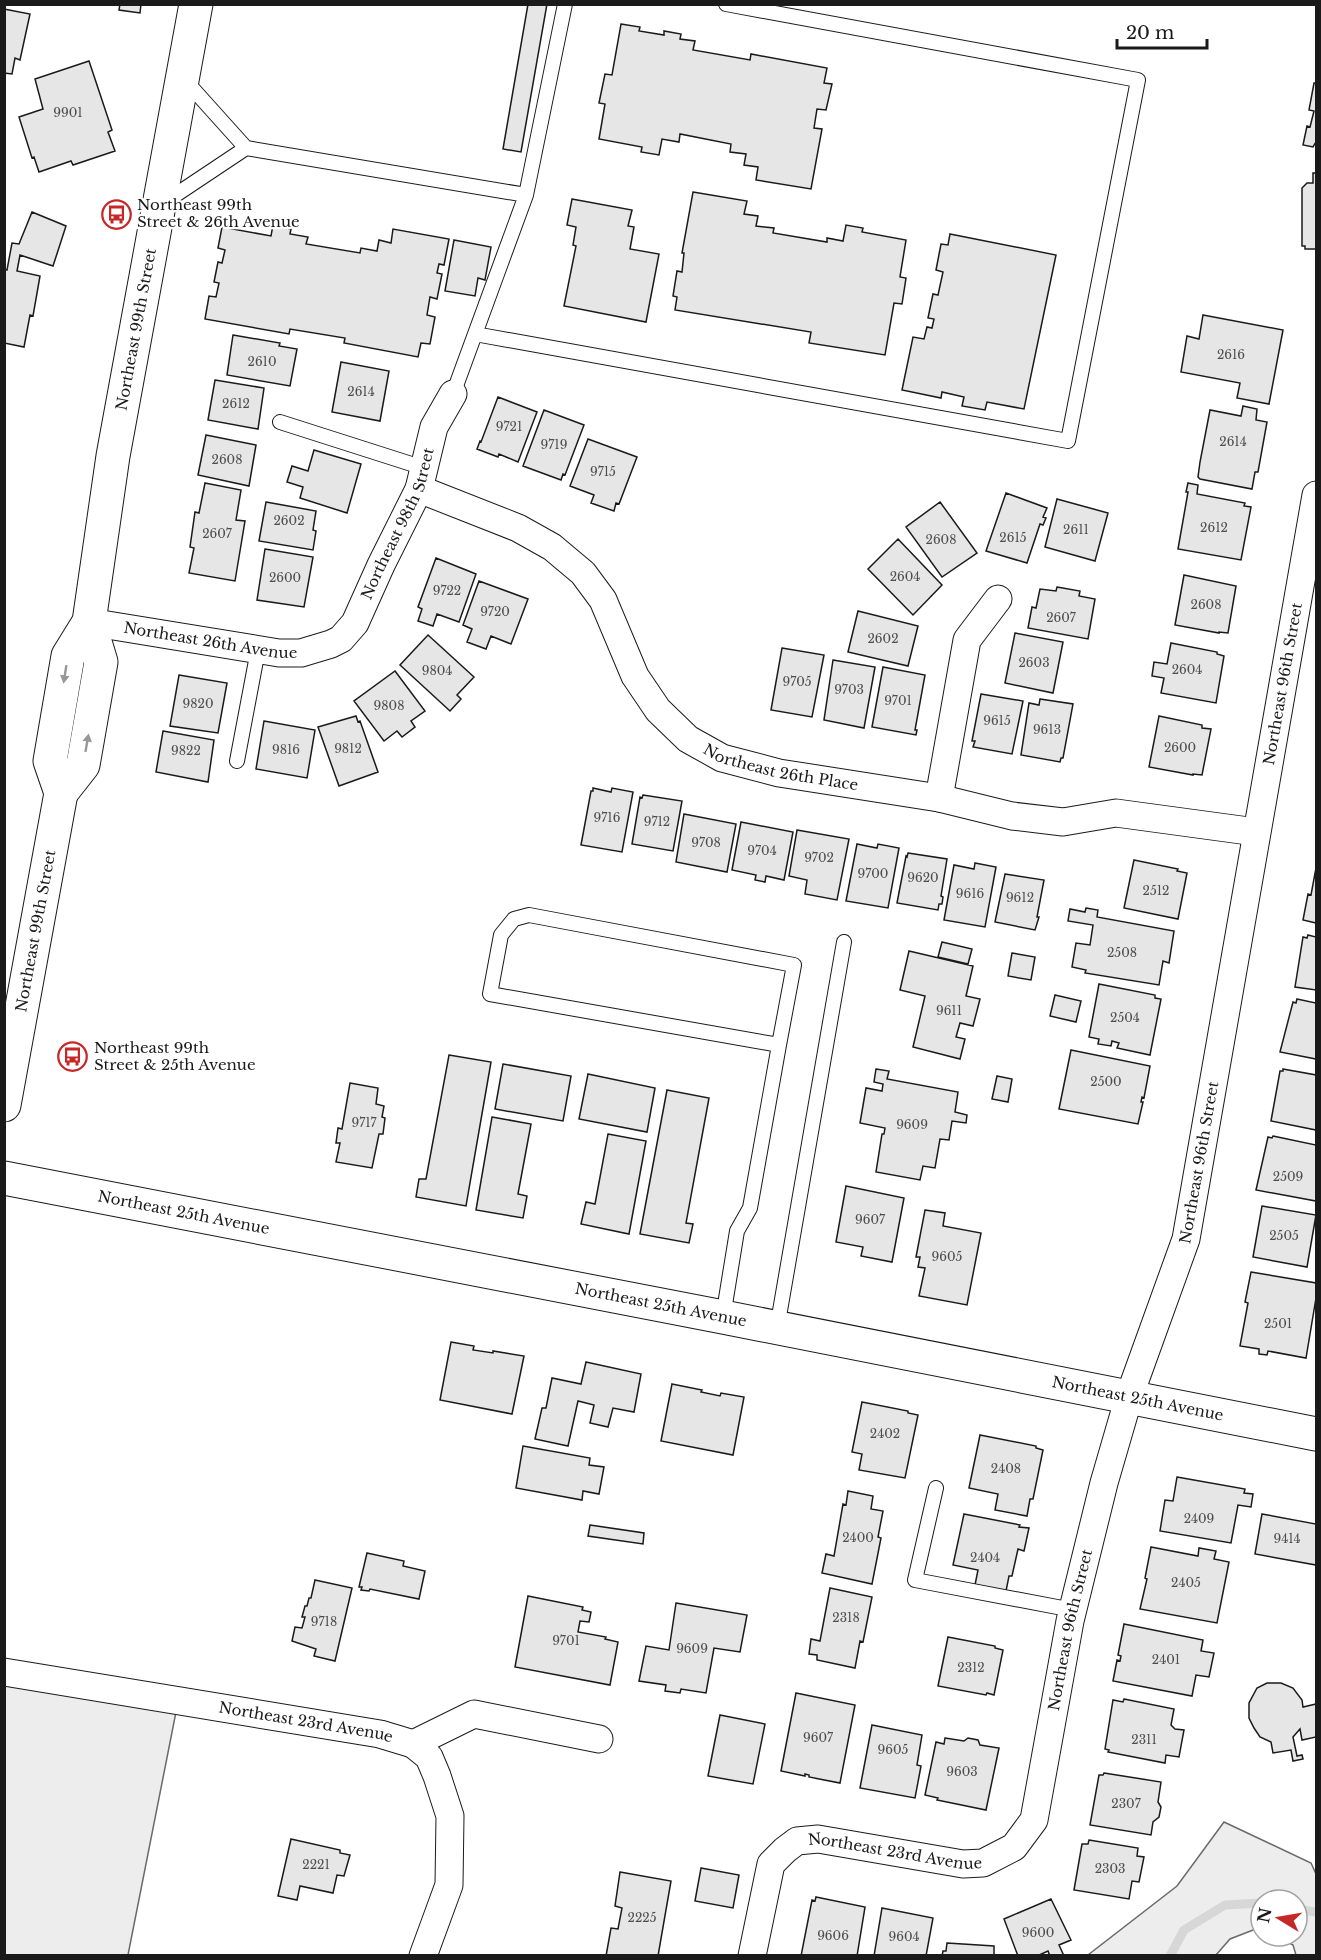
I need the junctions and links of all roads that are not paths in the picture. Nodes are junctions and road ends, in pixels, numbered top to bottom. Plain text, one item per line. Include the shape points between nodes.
1 (196, 4) edge
2 (565, 4) edge
3 (726, 4) edge
4 (182, 77) junction
5 (246, 148) junction
6 (526, 195) junction
7 (158, 206) junction
8 (475, 334) junction
9 (453, 394) joint
10 (280, 422) dead end
11 (422, 478) junction
12 (1317, 495) edge
13 (998, 599) dead end
14 (89, 622) junction
15 (332, 644) joint
16 (258, 650) junction
17 (237, 761) dead end
18 (939, 798) junction
19 (1256, 832) junction
20 (844, 942) dead end
21 (779, 1045) junction
22 (4, 1105) edge
23 (4, 1178) edge
24 (723, 1317) junction
25 (777, 1328) junction
26 (1129, 1396) junction
27 (1317, 1434) edge
28 (936, 1488) dead end
29 (1072, 1610) junction
30 (4, 1672) edge
31 (598, 1739) dead end
32 (413, 1744) junction
33 (1034, 1820) joint
34 (423, 1956) edge
35 (752, 1956) edge

1 - 4 street, Northeast 99th Street
2 - 6 lane
3 - 8 lane via 1138,80 1068,441
4 - 5 lane
4 - 7 street, Northeast 99th Street
5 - 6 lane
5 - 7 lane
6 - 8 lane
7 - 14 street, Northeast 99th Street via 113,456
8 - 9 lane
9 - 11 street, Northeast 98th Street via 434,427
10 - 11 lane
11 - 15 street, Northeast 98th Street via 356,623
11 - 18 street, Northeast 26th Place via 552,547 583,573 603,600 635,676 658,710 688,739 722,758 779,774
12 - 19 street, Northeast 96th Street
13 - 18 street via 967,640
14 - 16 street, Northeast 26th Avenue
14 - 22 street, Northeast 99th Street via 101,662 83,765 61,793
15 - 16 street, Northeast 26th Avenue via 301,653
16 - 17 lane
18 - 19 street, Northeast 26th Place via 1012,816 1063,822 1116,813
19 - 26 street, Northeast 96th Street via 1186,1239
20 - 25 lane
21 - 21 lane via 794,965 529,915 514,919 501,935 490,994
21 - 24 lane via 750,1208 737,1231
23 - 24 street, Northeast 25th Avenue
24 - 25 street, Northeast 25th Avenue
25 - 26 street, Northeast 25th Avenue
26 - 27 street, Northeast 25th Avenue
26 - 29 street, Northeast 96th Street
28 - 29 lane via 915,1580
29 - 33 street, Northeast 96th Street
30 - 32 street, Northeast 23rd Avenue via 380,1734
31 - 32 street, Northeast 23rd Avenue via 474,1714
32 - 34 street via 429,1757 450,1816 449,1885
33 - 35 street, Northeast 23rd Avenue via 1014,1847 984,1863 963,1864 818,1839 797,1841 771,1864

